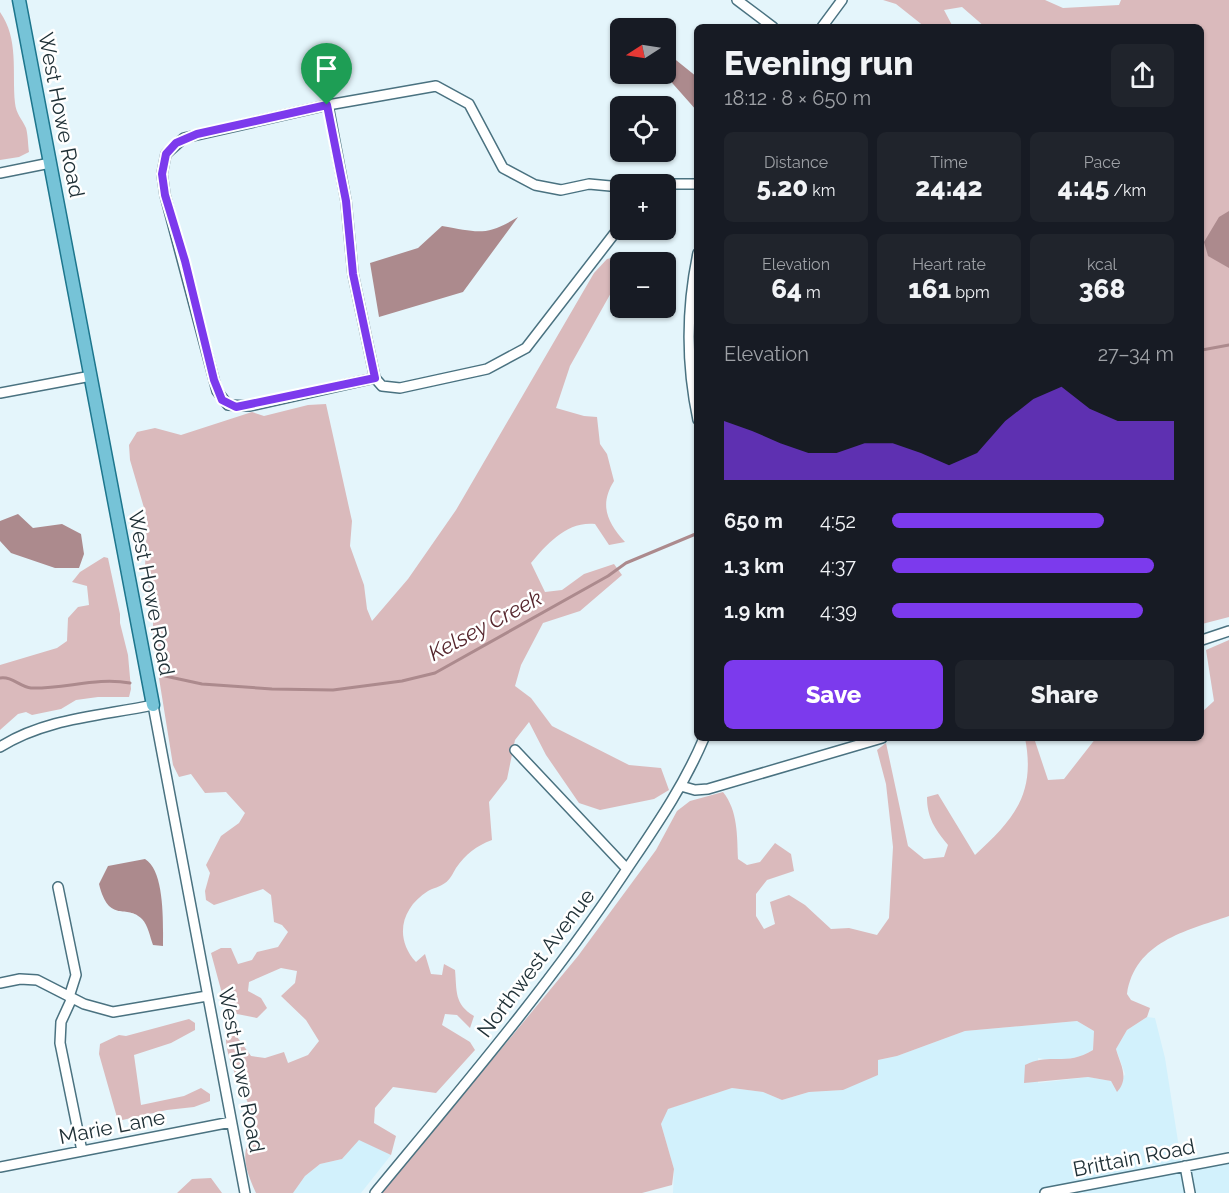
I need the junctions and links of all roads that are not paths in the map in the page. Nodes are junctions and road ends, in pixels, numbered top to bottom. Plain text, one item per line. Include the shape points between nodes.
1 (19, 0) edge
2 (737, 0) edge
3 (842, 0) edge
4 (769, 24) edge
5 (824, 24) edge
6 (327, 105) junction
7 (50, 163) junction
8 (0, 173) edge
9 (676, 184) edge
10 (694, 184) edge
11 (610, 186) edge
12 (610, 239) edge
13 (694, 278) edge
14 (91, 376) junction
15 (375, 378) junction
16 (694, 390) edge
17 (0, 393) edge
18 (1229, 631) edge
19 (1204, 639) edge
20 (153, 705) junction
21 (703, 741) edge
22 (872, 741) edge
23 (0, 747) edge
24 (514, 750) dead end
25 (681, 786) junction
26 (627, 869) junction
27 (58, 887) dead end
28 (0, 983) edge
29 (207, 996) junction
30 (71, 998) junction
31 (231, 1122) junction
32 (82, 1151) junction
33 (1229, 1158) edge
34 (1185, 1166) junction
35 (0, 1167) edge
36 (245, 1193) edge
37 (375, 1193) edge
38 (1045, 1193) edge
39 (1190, 1193) edge

1 - 7 main road, West Howe Road
2 - 4 street
3 - 5 street
6 - 11 street via 436,86 469,104 503,168 536,185 561,190 589,184
6 - 15 street via 346,201 353,274
6 - 15 street via 184,138 166,154 162,174 165,195 222,400 236,407 250,406
7 - 8 street
7 - 14 main road, West Howe Road
9 - 10 street
12 - 15 street via 526,348 487,369 400,388 382,386
13 - 16 street via 688,344
14 - 17 street
14 - 20 main road, West Howe Road
18 - 19 street
20 - 23 street via 60,722
20 - 29 street, West Howe Road
21 - 25 street, Northwest Avenue
22 - 25 street via 708,789
24 - 26 street
25 - 26 street, Northwest Avenue
26 - 37 street, Northwest Avenue via 556,972
27 - 30 street via 76,975
28 - 30 street via 37,980
29 - 30 street via 113,1012
29 - 31 street, West Howe Road
30 - 32 street via 59,1039
31 - 32 street, Marie Lane
31 - 36 street, West Howe Road
32 - 35 street, Marie Lane
33 - 34 street, Brittain Road
34 - 38 street, Brittain Road
34 - 39 street

